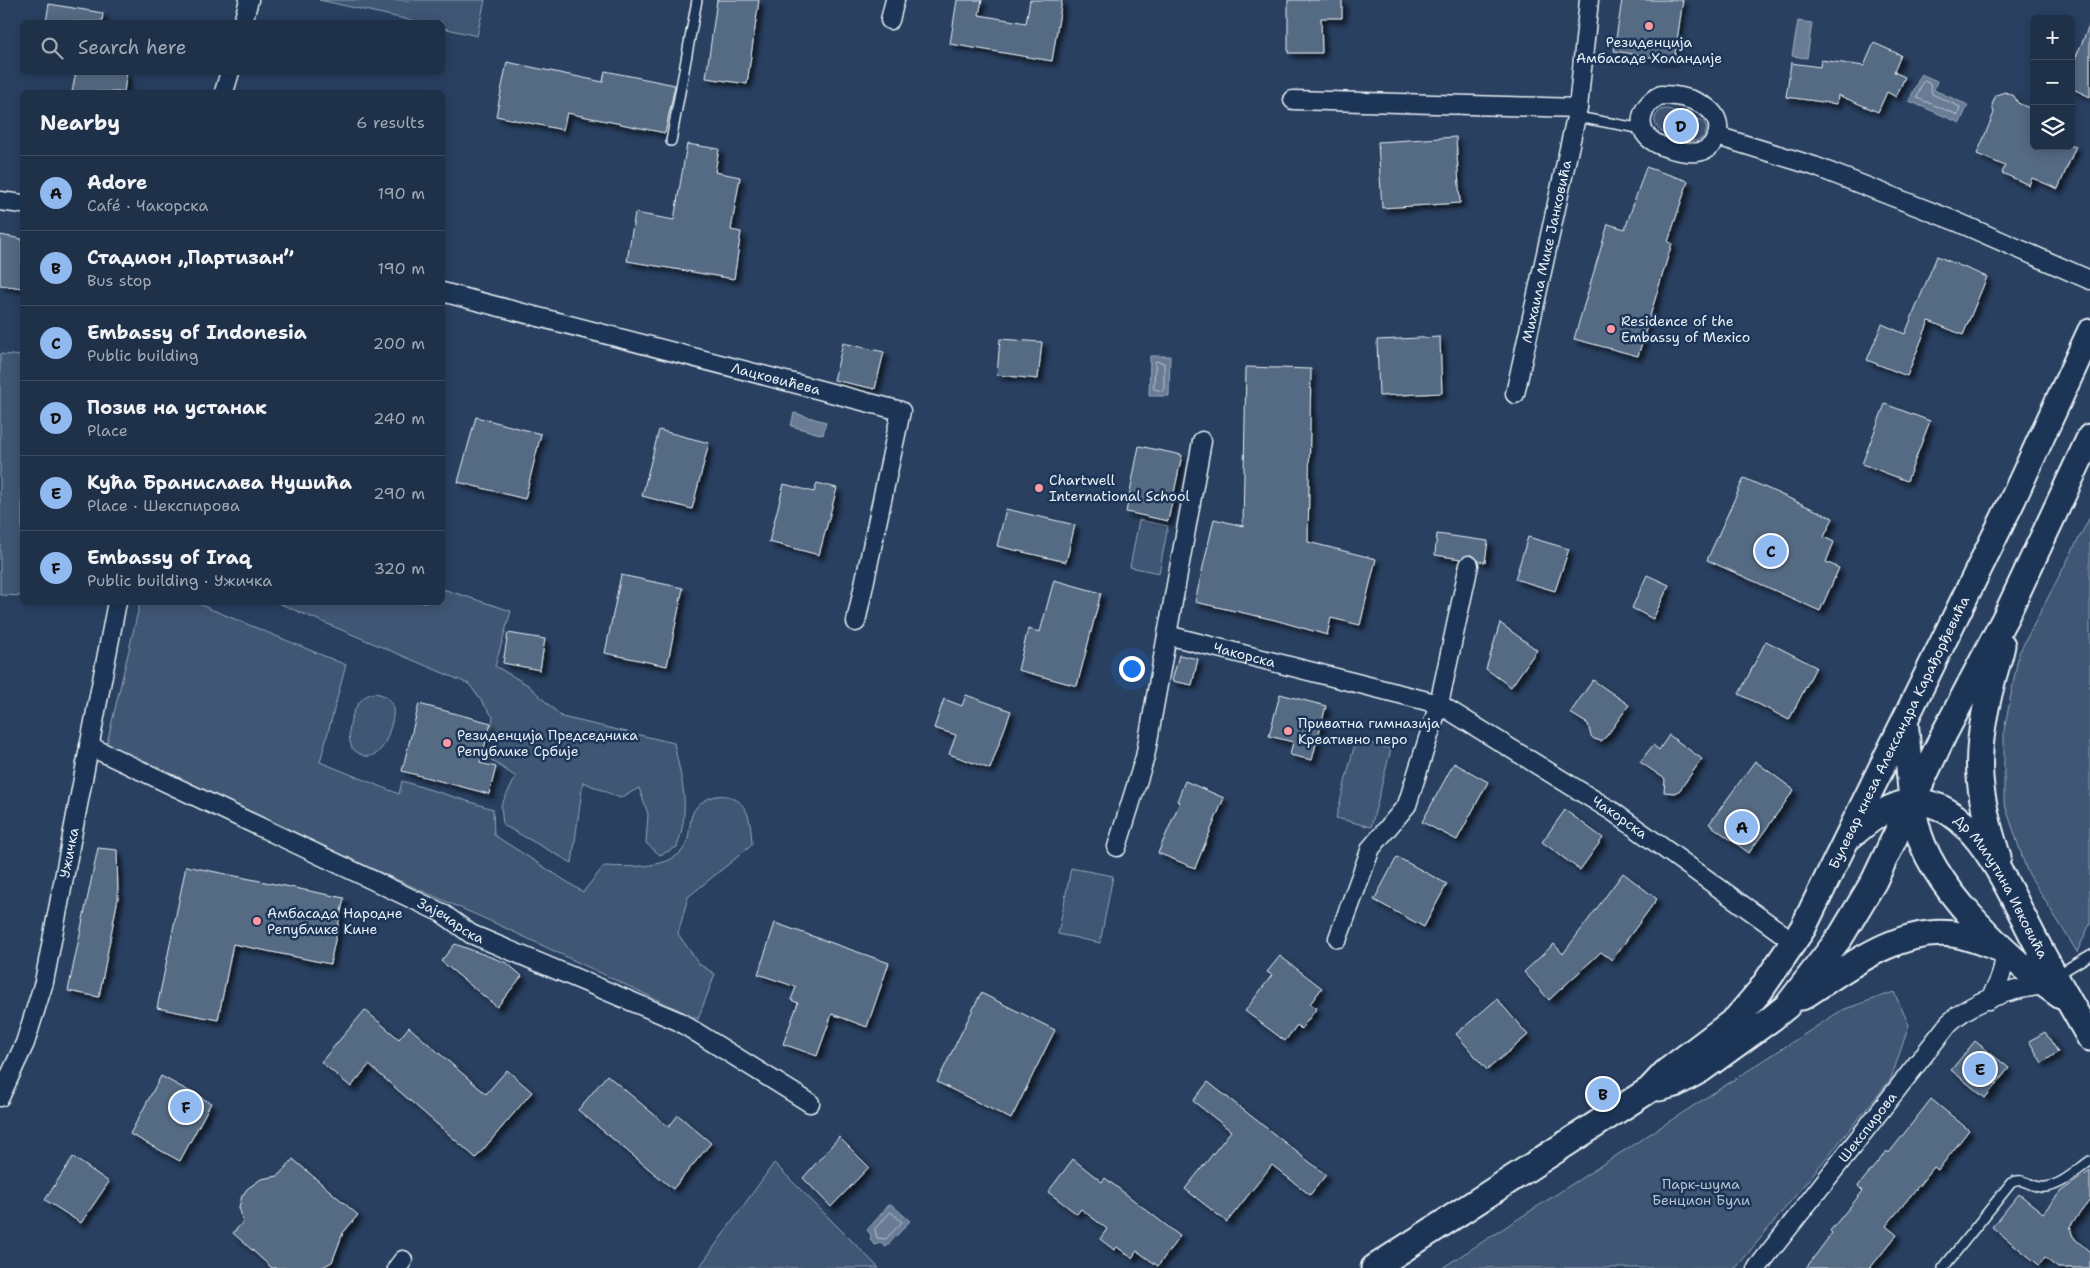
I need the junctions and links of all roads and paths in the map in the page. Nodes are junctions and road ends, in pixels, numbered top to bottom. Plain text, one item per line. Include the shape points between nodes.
1 (249, 0) edge
2 (697, 0) edge
3 (895, 0) edge
4 (1589, 0) edge
5 (244, 20) edge
6 (890, 20) dead end
7 (229, 75) edge
8 (225, 90) edge
9 (1293, 100) dead end
10 (1578, 112) junction
11 (1643, 129) junction
12 (1717, 136) junction
13 (670, 141) dead end
14 (0, 201) edge
15 (20, 204) edge
16 (2090, 280) edge
17 (445, 293) edge
18 (2090, 332) edge
19 (1515, 394) dead end
20 (2090, 437) edge
21 (1202, 441) dead end
22 (1469, 565) dead end
23 (116, 605) edge
24 (2006, 616) junction
25 (856, 622) dead end
26 (1167, 636) junction
27 (1439, 704) junction
28 (1905, 721) junction
29 (89, 746) junction
30 (1913, 802) junction
31 (1843, 844) junction
32 (1117, 847) dead end
33 (2007, 883) junction
34 (1338, 938) dead end
35 (1794, 942) junction
36 (2004, 950) junction
37 (2090, 954) edge
38 (2050, 981) junction
39 (1989, 1000) junction
40 (1787, 1006) junction
41 (2090, 1038) edge
42 (1649, 1090) junction
43 (0, 1097) edge
44 (810, 1103) dead end
45 (2090, 1161) edge
46 (1374, 1268) edge
47 (1758, 1268) edge
48 (1944, 1268) edge

1 - 5 street
2 - 13 lane
3 - 6 street
4 - 10 street, Михаила Мике Јанковића
7 - 8 street
9 - 10 street
10 - 11 lane
10 - 19 street, Михаила Мике Јанковића
11 - 12 street via 1654,143 1689,153 1706,149
11 - 12 street via 1641,121 1646,104 1661,95 1670,95 1712,111 1716,118
12 - 16 street via 1814,166 1955,220
14 - 15 street
17 - 25 street, Лацковићева via 901,411
18 - 28 main road, Булевар кнеза Александра Карађорђевића
20 - 24 main road, Булевар кнеза Александра Карађорђевића
21 - 26 street
22 - 27 street
23 - 29 street, Ужичка
24 - 30 main road, Булевар кнеза Александра Карађорђевића via 1944,734
24 - 33 main road via 2001,652 1983,721 1978,779 1987,824
26 - 27 street, Чакорска
26 - 32 street via 1145,756
27 - 34 street via 1408,806 1371,848
27 - 35 street, Чакорска via 1612,811
28 - 30 main road, Др Милутина Ивковића
28 - 31 main road, Булевар кнеза Александра Карађорђевића
29 - 43 street, Ужичка via 39,999 25,1043
29 - 44 street, Зајечарска via 442,913 471,934 678,1021
30 - 31 main road via 1875,817
30 - 33 main road, Др Милутина Ивковића via 1938,808 1965,826
30 - 36 main road, Др Милутина Ивковића via 1918,830 1943,879 1963,907
30 - 40 main road, Булевар кнеза Александра Карађорђевића via 1874,881 1841,936
31 - 35 main road, Булевар кнеза Александра Карађорђевића
33 - 38 main road, Др Милутина Ивковића
35 - 42 main road, Булевар кнеза Александра Карађорђевића via 1736,1019 1666,1072
36 - 38 main road, Др Милутина Ивковића
36 - 39 street via 2002,978
36 - 40 main road via 1954,934 1913,936 1856,963
37 - 38 lane
38 - 39 street, Шекспирова
38 - 41 main road, Др Милутина Ивковића via 2067,1000
39 - 47 street, Шекспирова via 1967,1009 1949,1022
40 - 42 main road, Булевар кнеза Александра Карађорђевића via 1702,1069 1675,1084
42 - 46 main road, Булевар кнеза Александра Карађорђевића
45 - 48 lane via 2049,1187 2020,1180 2011,1183

